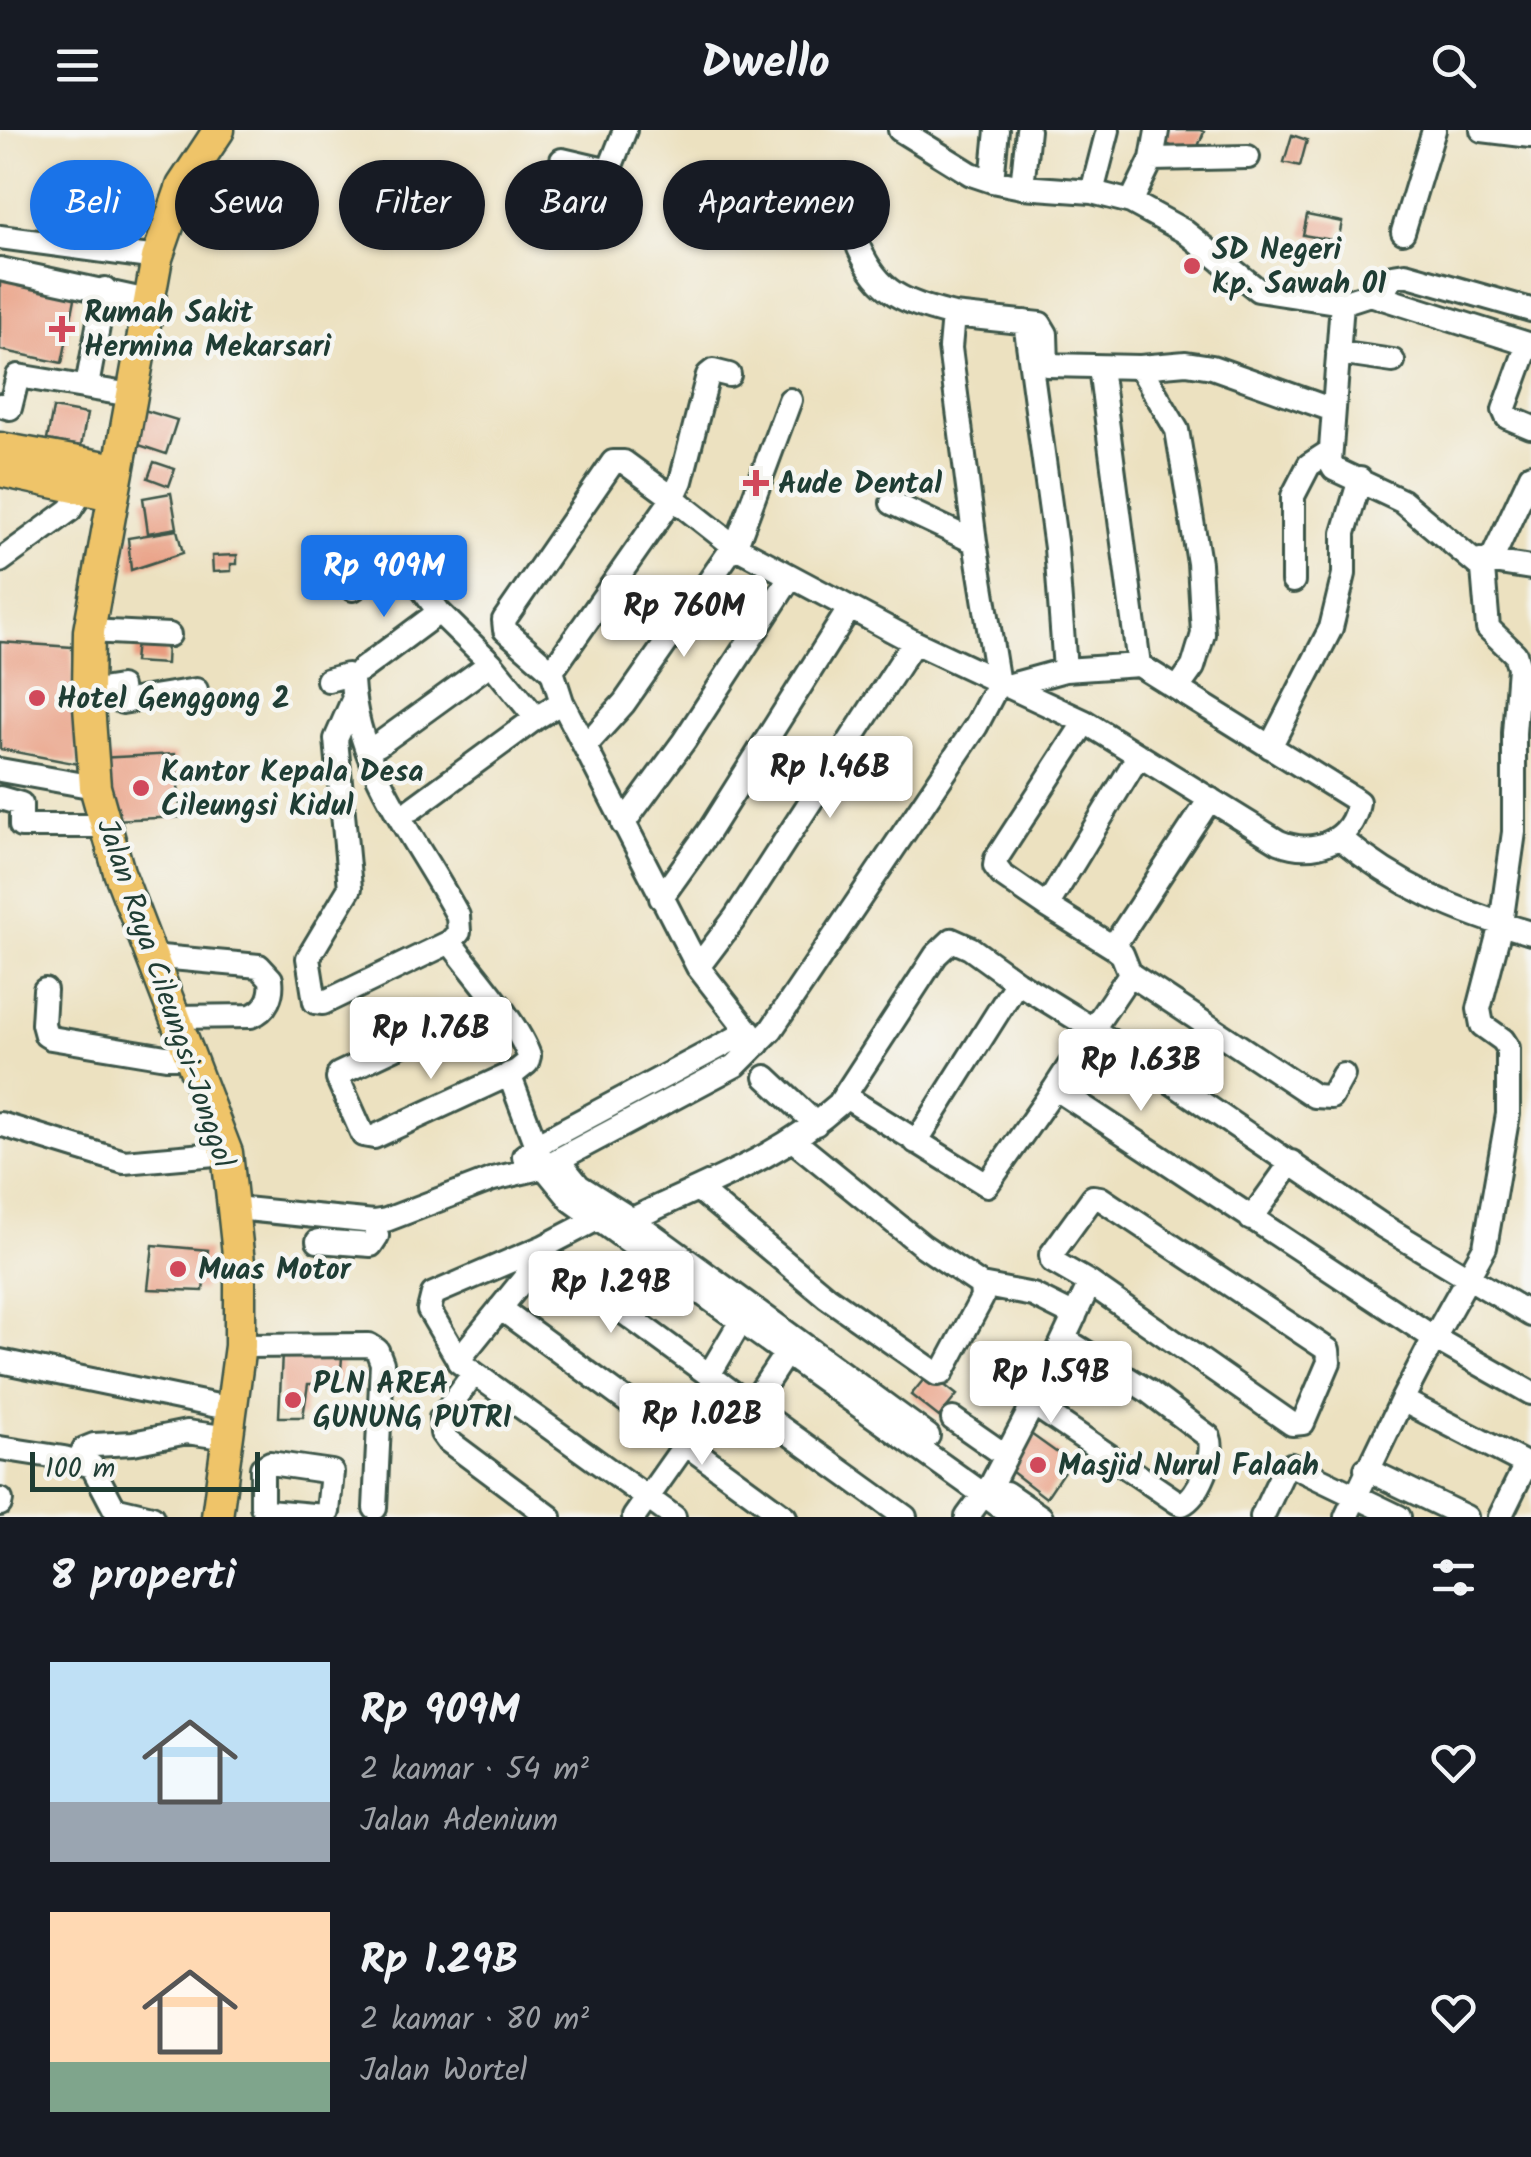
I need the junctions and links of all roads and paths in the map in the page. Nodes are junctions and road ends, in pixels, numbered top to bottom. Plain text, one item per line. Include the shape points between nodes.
1 (220, 130) edge
2 (625, 130) edge
3 (900, 130) edge
4 (997, 130) edge
5 (1028, 130) edge
6 (1108, 130) edge
7 (1434, 130) edge
8 (1482, 130) edge
9 (1157, 131) edge
10 (1531, 136) edge
11 (1248, 156) dead end
12 (613, 160) edge
13 (1152, 160) junction
14 (992, 181) junction
15 (1022, 188) junction
16 (1092, 192) junction
17 (1131, 202) junction
18 (1402, 232) dead end
19 (0, 237) edge
20 (860, 250) edge
21 (156, 258) junction
22 (0, 269) edge
23 (105, 289) junction
24 (1381, 298) junction
25 (148, 301) junction
26 (1342, 303) junction
27 (1531, 310) edge
28 (953, 315) junction
29 (1025, 322) junction
30 (1529, 344) edge
31 (1338, 353) junction
32 (1392, 362) dead end
33 (1100, 367) junction
34 (1140, 367) junction
35 (728, 375) dead end
36 (87, 386) junction
37 (131, 395) junction
38 (790, 400) dead end
39 (0, 406) edge
40 (1333, 410) junction
41 (1531, 428) edge
42 (0, 448) edge
43 (1329, 452) junction
44 (0, 471) edge
45 (1531, 476) edge
46 (1360, 479) junction
47 (115, 482) junction
48 (78, 487) junction
49 (676, 491) junction
50 (892, 503) dead end
51 (739, 538) junction
52 (975, 542) junction
53 (1483, 560) junction
54 (0, 562) edge
55 (1531, 568) edge
56 (790, 578) junction
57 (1293, 580) dead end
58 (353, 589) dead end
59 (849, 609) junction
60 (439, 612) junction
61 (89, 631) junction
62 (169, 636) dead end
63 (914, 642) junction
64 (491, 663) junction
65 (1139, 664) junction
66 (361, 670) dead end
67 (1066, 670) junction
68 (552, 671) junction
69 (328, 680) dead end
70 (1002, 685) junction
71 (1178, 688) junction
72 (196, 690) dead end
73 (88, 692) junction
74 (353, 700) junction
75 (549, 711) junction
76 (1085, 722) junction
77 (378, 745) dead end
78 (586, 745) junction
79 (1270, 747) junction
80 (1139, 755) junction
81 (0, 770) edge
82 (95, 787) junction
83 (0, 798) edge
84 (1522, 798) edge
85 (1210, 799) junction
86 (412, 809) dead end
87 (623, 824) junction
88 (106, 826) junction
89 (1340, 838) junction
90 (661, 898) junction
91 (1047, 906) junction
92 (1501, 924) junction
93 (1531, 933) edge
94 (450, 942) junction
95 (1113, 947) junction
96 (150, 956) junction
97 (698, 967) junction
98 (1130, 974) junction
99 (1017, 982) junction
100 (45, 990) dead end
101 (494, 1002) junction
102 (175, 1016) junction
103 (1094, 1029) junction
104 (746, 1044) junction
105 (190, 1057) junction
106 (509, 1074) junction
107 (1344, 1075) dead end
108 (766, 1078) dead end
109 (1055, 1088) junction
110 (832, 1110) junction
111 (0, 1124) edge
112 (794, 1141) junction
113 (916, 1142) junction
114 (227, 1152) junction
115 (546, 1153) junction
116 (1292, 1162) junction
117 (699, 1190) junction
118 (235, 1208) junction
119 (1251, 1219) junction
120 (374, 1222) junction
121 (614, 1222) junction
122 (318, 1241) dead end
123 (544, 1250) junction
124 (1467, 1280) junction
125 (981, 1285) junction
126 (1082, 1299) junction
127 (500, 1308) junction
128 (745, 1314) junction
129 (1531, 1315) edge
130 (1434, 1338) junction
131 (1066, 1340) junction
132 (791, 1345) junction
133 (240, 1346) junction
134 (0, 1361) edge
135 (466, 1366) junction
136 (717, 1382) junction
137 (1531, 1394) edge
138 (1402, 1400) junction
139 (1034, 1404) junction
140 (751, 1406) junction
141 (953, 1419) dead end
142 (230, 1424) junction
143 (686, 1446) junction
144 (0, 1448) edge
145 (1006, 1456) junction
146 (1528, 1459) edge
147 (78, 1461) junction
148 (222, 1482) junction
149 (261, 1483) dead end
150 (987, 1489) junction
151 (1357, 1490) edge
152 (375, 1508) dead end
153 (641, 1508) edge
154 (152, 1517) edge
155 (217, 1517) edge
156 (550, 1517) edge
157 (674, 1517) edge
158 (784, 1517) edge
159 (904, 1517) edge
160 (967, 1517) edge
161 (1016, 1517) edge
162 (1040, 1517) edge
163 (1262, 1517) edge
164 (1399, 1517) edge
165 (1466, 1517) edge
166 (1500, 1517) edge

1 - 21 main road, Jalan Raya Cileungsi-Jonggol via 182,186
2 - 12 street
3 - 14 street
4 - 14 street
5 - 15 street
6 - 16 street
7 - 18 street
8 - 10 street
9 - 13 street
11 - 13 street
13 - 17 street
14 - 15 street
15 - 16 street
16 - 17 street
17 - 26 street via 1184,231 1258,290
19 - 21 street
20 - 28 street via 892,294
21 - 25 main road, Jalan Raya Cileungsi-Jonggol
22 - 23 street
23 - 25 street
23 - 36 street
24 - 26 street via 1366,294
24 - 27 street via 1392,276 1405,274
24 - 30 street
25 - 37 main road, Jalan Raya Cileungsi-Jonggol
26 - 31 street
28 - 29 street
28 - 52 street via 950,348
29 - 33 street via 1045,329 1047,365
29 - 67 street
30 - 41 street via 1504,410
31 - 32 street
31 - 40 street
33 - 34 street
33 - 65 street
34 - 40 street via 1212,367
34 - 71 street via 1177,430 1200,563 1203,634
35 - 49 street via 708,375
36 - 37 street
36 - 39 street via 18,376 10,408
37 - 47 main road, Jalan Raya Cileungsi-Jonggol
38 - 51 street
40 - 43 street
42 - 47 main road
43 - 46 street via 1334,469
43 - 57 street via 1309,465 1294,496
44 - 48 main road
45 - 53 street
46 - 53 street
46 - 79 street via 1344,533 1344,574 1331,628
47 - 48 main road
47 - 61 main road, Jalan Raya Cileungsi-Jonggol
48 - 54 street via 70,510
49 - 51 street
49 - 68 street
49 - 68 street via 612,462 504,620 504,630
50 - 52 street
51 - 56 street
51 - 78 street via 624,703
52 - 70 street
53 - 55 street
53 - 84 street via 1488,628 1520,667 1514,733
56 - 59 street
56 - 87 street
58 - 60 street via 399,557
59 - 63 street
59 - 90 street
60 - 64 street
60 - 66 street
61 - 62 street
61 - 73 main road, Jalan Raya Cileungsi-Jonggol
63 - 70 street
63 - 97 street
64 - 75 street
64 - 77 street
65 - 67 street
65 - 71 street
67 - 70 street
68 - 75 street
69 - 74 street via 348,676
70 - 76 street
70 - 104 street via 778,1021
71 - 79 street
72 - 73 street via 122,702 120,686
73 - 82 main road, Jalan Raya Cileungsi-Jonggol
74 - 94 street via 381,786 458,916 459,932
74 - 94 street via 336,739 350,888 308,958 315,1002
75 - 78 street
75 - 86 street
76 - 80 street
76 - 91 street via 996,859 1002,875
78 - 87 street
79 - 89 street via 1358,802
80 - 85 street
80 - 91 street
81 - 82 street
82 - 88 main road, Jalan Raya Cileungsi-Jonggol
83 - 88 street via 21,804 21,826
84 - 92 street
85 - 89 street via 1290,846 1315,849
85 - 95 street
87 - 90 street
88 - 96 main road, Jalan Raya Cileungsi-Jonggol
89 - 92 street via 1428,898
90 - 97 street
91 - 95 street
92 - 93 street
92 - 124 street via 1479,1010 1482,1025 1508,1048 1508,1114 1485,1247
94 - 101 street
95 - 98 street
96 - 102 main road, Jalan Raya Cileungsi-Jonggol
96 - 102 street via 260,966 271,979 259,1013
97 - 104 street
98 - 103 street
98 - 107 street via 1314,1096 1331,1097
99 - 103 street
99 - 110 street via 970,948 948,942
99 - 113 street
100 - 105 street via 46,1036
101 - 106 street via 528,1052 526,1063
101 - 106 street via 338,1079 368,1138
102 - 105 main road, Jalan Raya Cileungsi-Jonggol
103 - 109 street
103 - 116 street
104 - 115 street
105 - 114 main road, Jalan Raya Cileungsi-Jonggol
106 - 115 street
108 - 110 street
109 - 113 street via 990,1184
109 - 119 street
110 - 112 street
110 - 113 street
111 - 114 street via 124,1162
112 - 117 street
112 - 125 street
114 - 118 main road, Jalan Raya Cileungsi-Jonggol
115 - 120 street
115 - 121 street
115 - 121 street via 571,1200
116 - 119 street
116 - 124 street
117 - 121 street
117 - 125 street via 827,1296 937,1374 982,1298
118 - 120 street
118 - 133 main road, Jalan Raya Cileungsi-Jonggol
119 - 130 street
120 - 122 street via 372,1245
121 - 123 street
121 - 128 street
123 - 127 street
123 - 135 street via 433,1294 429,1310
123 - 136 street
124 - 129 street
124 - 130 street
125 - 126 street
126 - 126 street via 1292,1424 1305,1420 1329,1362 1328,1350 1096,1197 1051,1257
126 - 131 street
127 - 135 street
127 - 143 street
128 - 132 street
128 - 136 street
130 - 137 street
130 - 138 street
131 - 139 street
131 - 139 street via 1210,1437 1213,1451 1192,1497 1177,1502
132 - 140 street
132 - 150 street
133 - 142 main road, Jalan Raya Cileungsi-Jonggol
133 - 152 street via 377,1350 382,1363
134 - 142 street
135 - 153 street
135 - 156 street via 440,1418 442,1433
136 - 140 street
136 - 143 street
138 - 146 street
138 - 151 street
139 - 145 street
140 - 159 street
141 - 145 street
142 - 147 street via 94,1445
142 - 148 main road, Jalan Raya Cileungsi-Jonggol
143 - 153 street
143 - 158 street
144 - 147 street
145 - 150 street
146 - 166 street
147 - 154 street via 99,1473 114,1508
148 - 149 street
148 - 155 main road, Jalan Raya Cileungsi-Jonggol
150 - 160 street
150 - 161 street
150 - 162 street
151 - 163 street via 1290,1466
151 - 164 street
151 - 165 street
153 - 157 street

